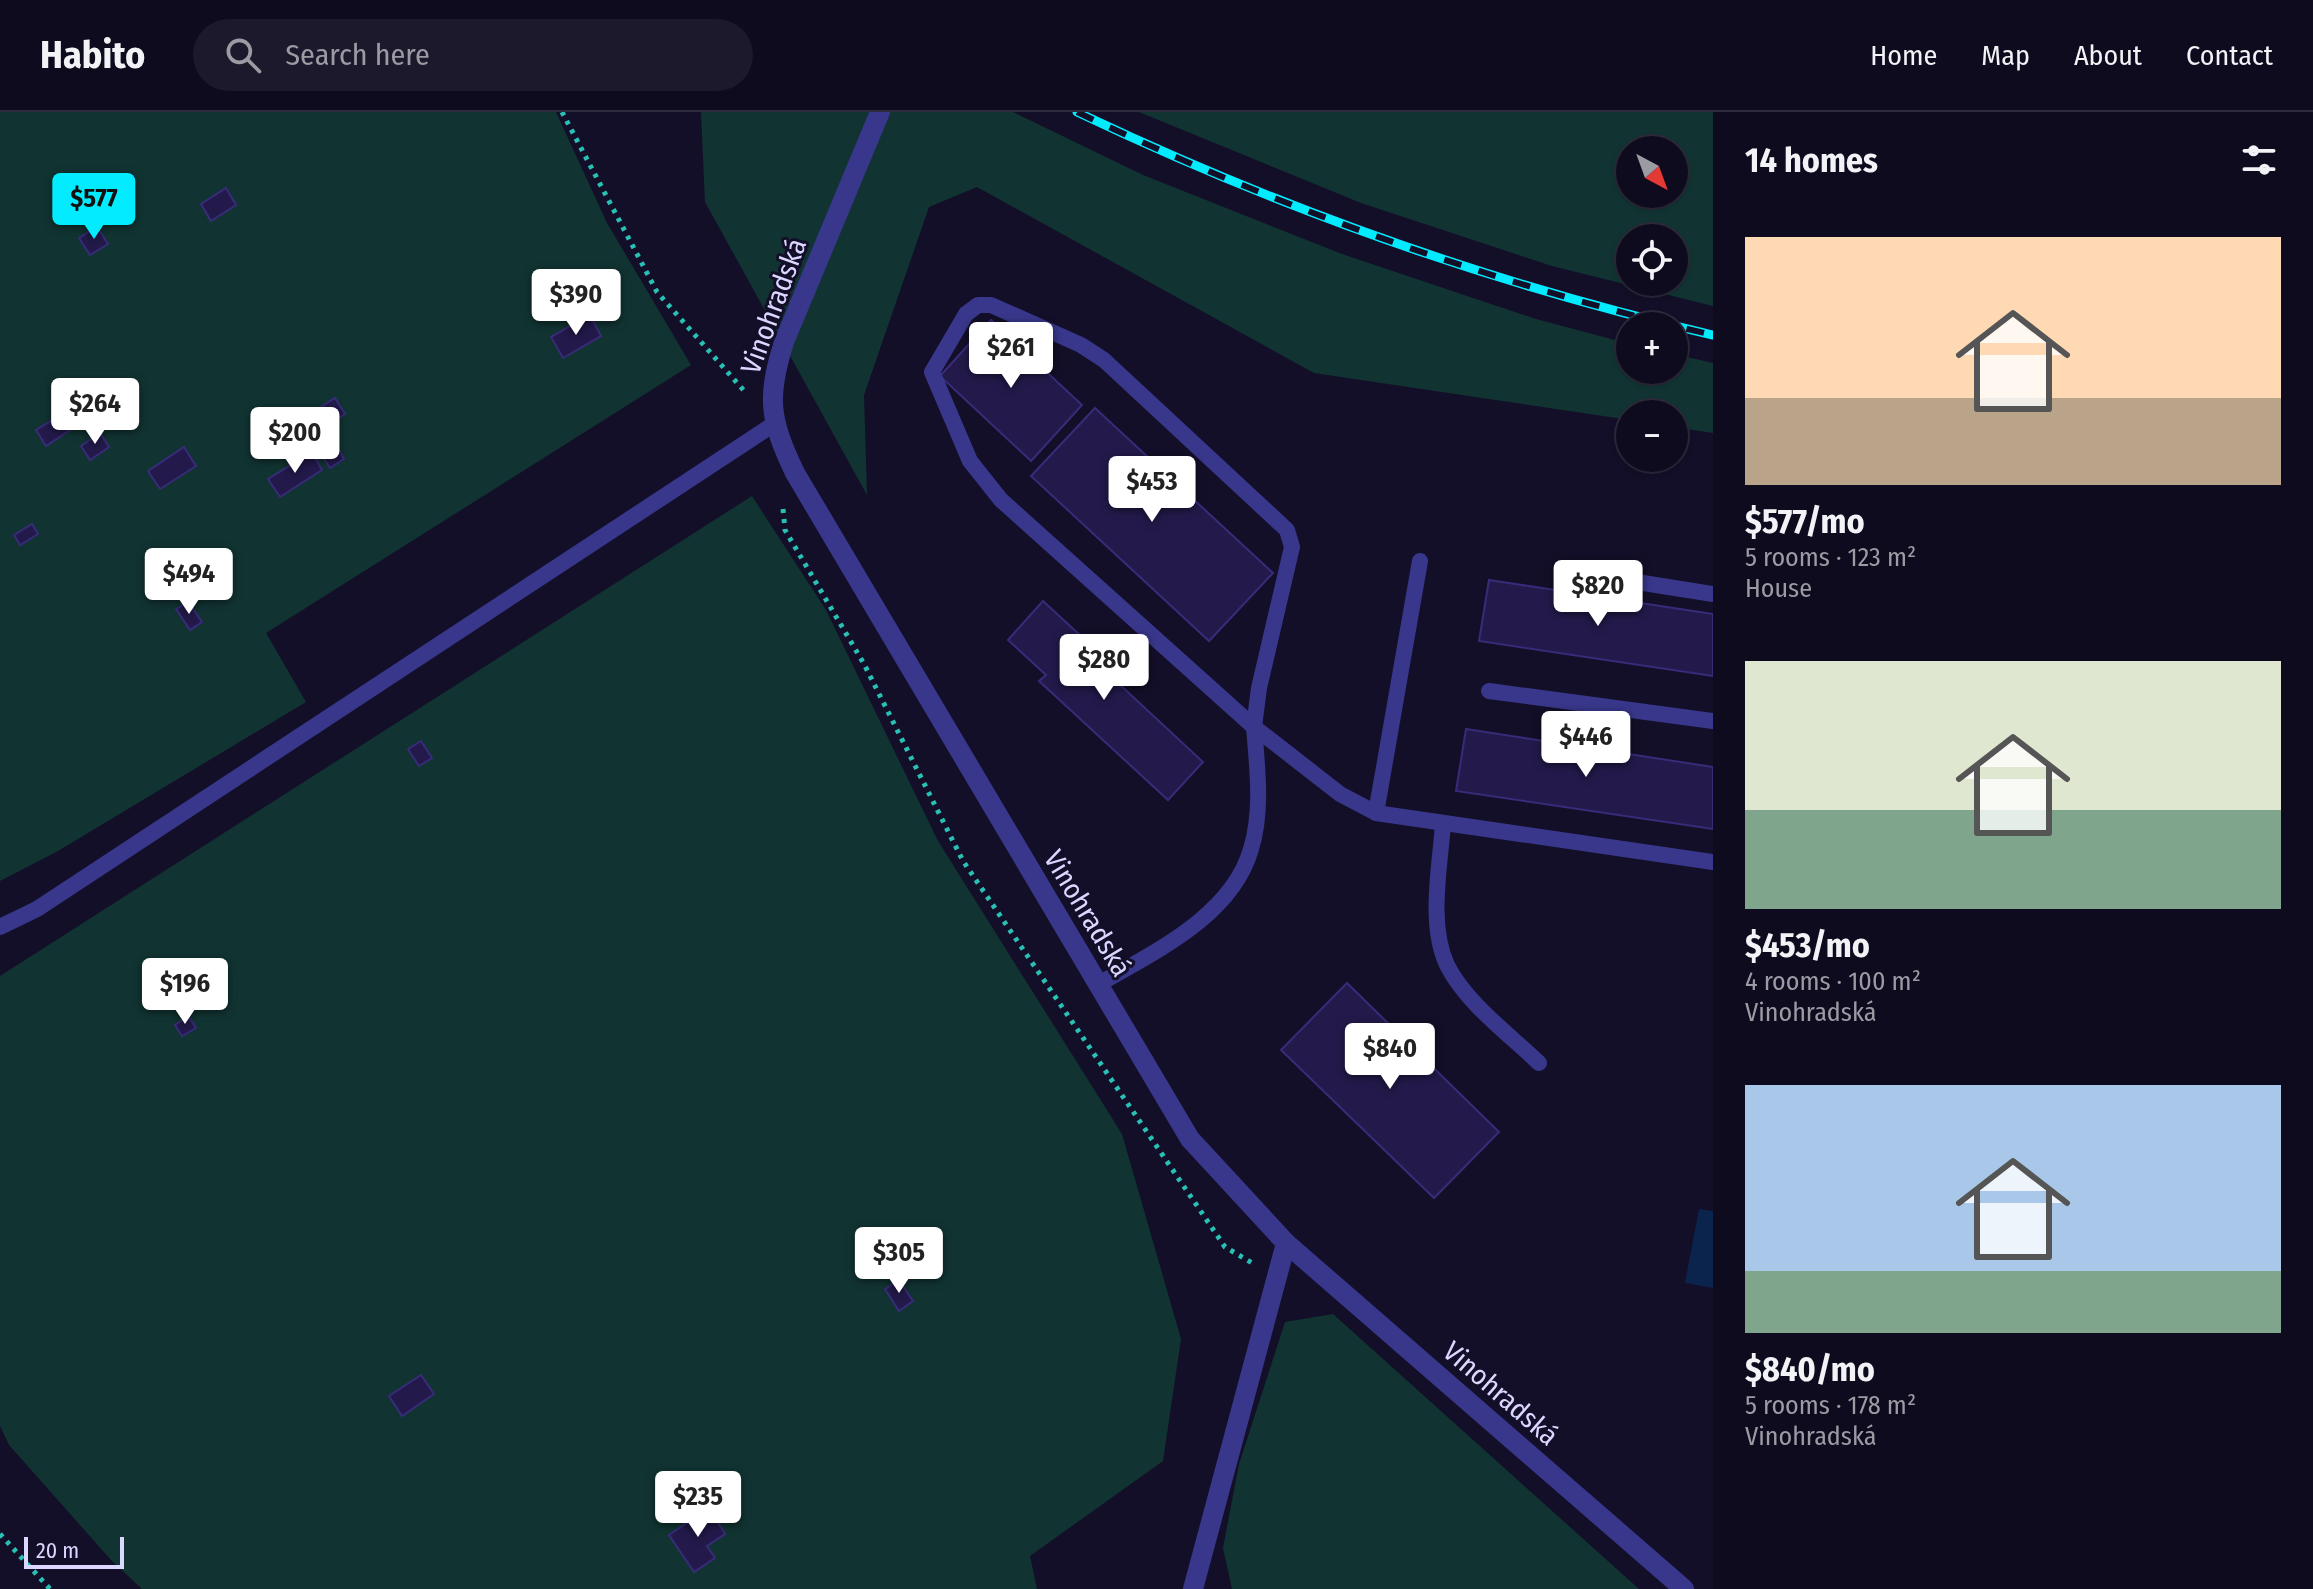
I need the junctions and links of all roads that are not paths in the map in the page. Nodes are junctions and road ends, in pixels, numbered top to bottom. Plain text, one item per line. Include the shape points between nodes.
1 (880, 112) edge
2 (774, 424) junction
3 (1420, 561) dead end
4 (1574, 572) dead end
5 (1713, 594) edge
6 (1489, 691) dead end
7 (1713, 721) edge
8 (1254, 727) junction
9 (1376, 813) junction
10 (1443, 824) junction
11 (1713, 862) edge
12 (0, 927) edge
13 (1099, 984) junction
14 (1539, 1063) dead end
15 (1286, 1243) junction
16 (1193, 1589) edge
17 (1684, 1589) edge

1 - 2 street, Vinohradská via 784,342 771,390
2 - 12 lane via 37,909
2 - 13 street, Vinohradská via 795,473
3 - 9 lane
4 - 5 lane
6 - 7 lane
8 - 8 lane via 1292,547 1287,530 1092,351 991,305 972,308 932,372 978,474
8 - 9 lane via 1340,794
8 - 13 lane via 1257,820 1243,868 1193,925
9 - 10 lane
10 - 11 lane
10 - 14 lane via 1438,924 1446,963 1474,999
13 - 15 street, Vinohradská via 1190,1139
15 - 16 street
15 - 17 street, Vinohradská

